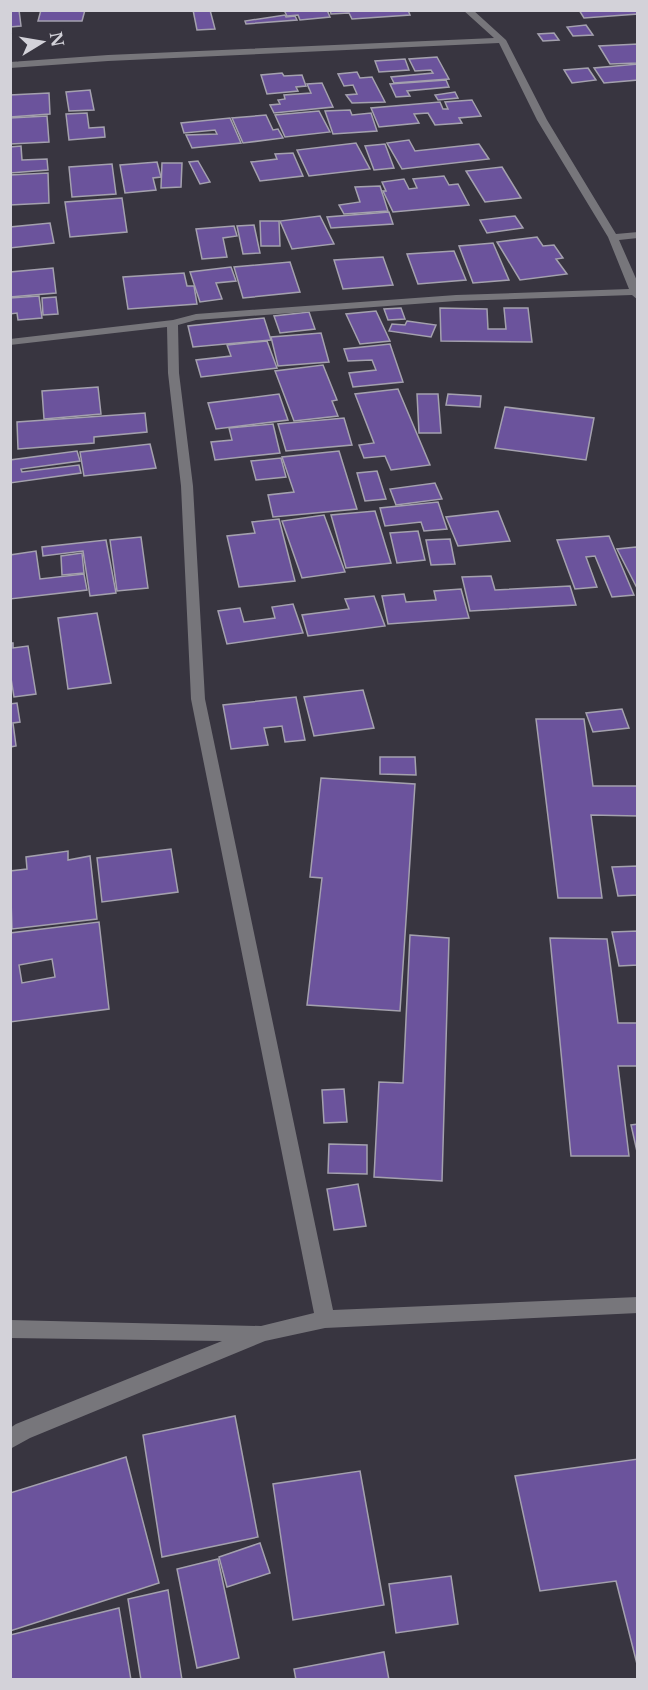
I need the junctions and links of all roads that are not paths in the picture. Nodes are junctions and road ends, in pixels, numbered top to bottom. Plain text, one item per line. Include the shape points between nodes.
1 (467, 10) edge
2 (502, 40) junction
3 (10, 65) edge
4 (638, 235) edge
5 (613, 237) junction
6 (636, 295) edge
7 (173, 323) junction
8 (10, 342) edge
9 (638, 1305) edge
10 (325, 1319) junction
11 (10, 1329) edge
12 (264, 1333) junction
13 (10, 1440) edge

1 - 2 street
2 - 3 street
2 - 5 street via 542,120
4 - 5 street
5 - 6 street
6 - 7 street via 445,299 196,317
7 - 8 street
7 - 10 street via 170,348 184,453 198,699
9 - 10 street
10 - 12 street
11 - 12 street
12 - 13 street via 23,1431

